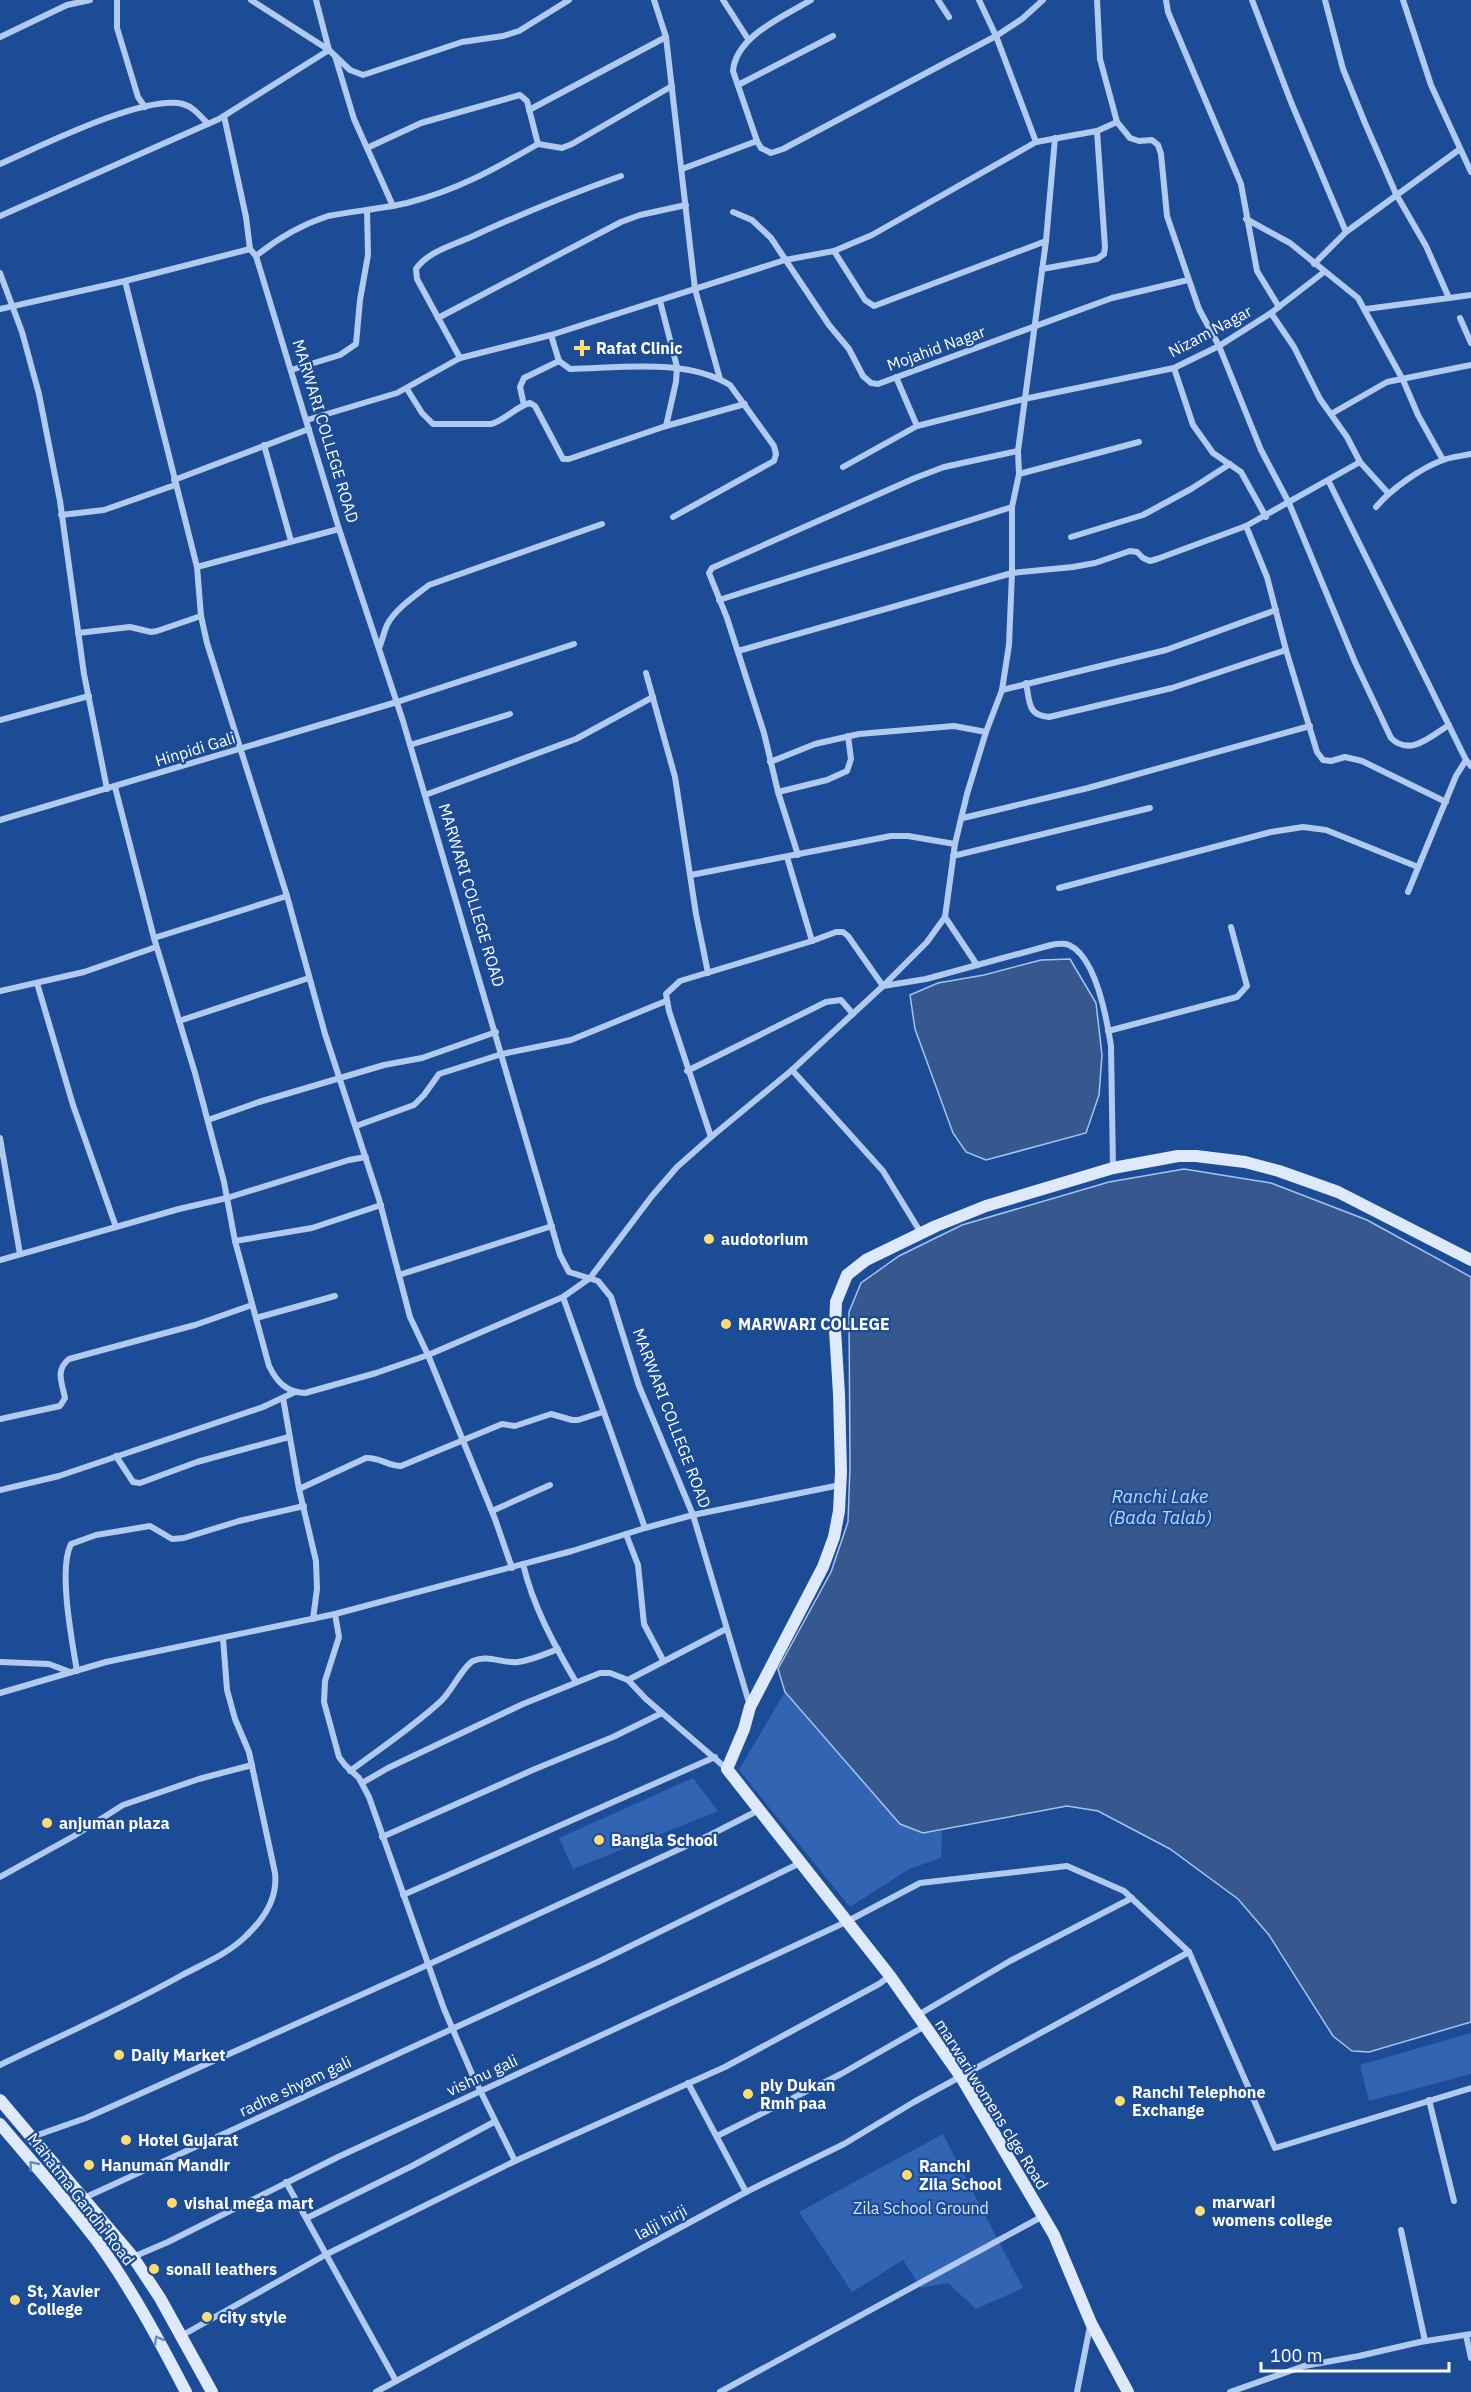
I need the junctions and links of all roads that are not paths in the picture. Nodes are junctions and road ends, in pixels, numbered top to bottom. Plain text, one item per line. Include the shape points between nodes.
1 (90, 0) edge
2 (117, 0) edge
3 (251, 0) edge
4 (316, 0) edge
5 (569, 0) edge
6 (654, 0) edge
7 (723, 0) edge
8 (811, 0) edge
9 (938, 0) edge
10 (979, 0) edge
11 (1043, 0) edge
12 (1097, 0) edge
13 (1166, 0) edge
14 (1252, 0) edge
15 (1324, 0) edge
16 (1403, 0) edge
17 (949, 18) dead end
18 (833, 36) dead end
19 (996, 36) junction
20 (0, 37) edge
21 (666, 37) junction
22 (748, 39) junction
23 (329, 50) junction
24 (335, 56) junction
25 (738, 85) junction
26 (672, 86) junction
27 (145, 108) junction
28 (529, 110) junction
29 (224, 116) junction
30 (1117, 122) junction
31 (208, 124) junction
32 (1097, 131) junction
33 (1055, 138) junction
34 (756, 141) junction
35 (1036, 142) junction
36 (538, 144) junction
37 (368, 148) junction
38 (1461, 149) junction
39 (0, 164) edge
40 (682, 169) junction
41 (1471, 172) edge
42 (621, 176) dead end
43 (1396, 194) junction
44 (686, 205) junction
45 (393, 206) junction
46 (367, 210) junction
47 (733, 212) dead end
48 (0, 216) edge
49 (1246, 219) junction
50 (1346, 232) junction
51 (1046, 241) junction
52 (250, 249) junction
53 (834, 251) junction
54 (256, 256) junction
55 (785, 260) junction
56 (1314, 264) junction
57 (1042, 269) junction
58 (1324, 272) junction
59 (0, 273) edge
60 (1188, 280) junction
61 (125, 281) junction
62 (695, 289) junction
63 (1471, 295) edge
64 (1449, 298) junction
65 (660, 301) junction
66 (12, 306) junction
67 (1279, 307) junction
68 (0, 309) edge
69 (1365, 309) junction
70 (1271, 313) junction
71 (438, 318) junction
72 (1460, 318) dead end
73 (1035, 325) junction
74 (551, 336) junction
75 (1471, 343) edge
76 (1219, 346) junction
77 (460, 358) junction
78 (559, 361) junction
79 (1471, 365) edge
80 (677, 367) junction
81 (1174, 368) junction
82 (291, 370) junction
83 (896, 377) junction
84 (720, 379) junction
85 (1403, 380) junction
86 (406, 389) junction
87 (1024, 399) junction
88 (745, 404) junction
89 (524, 405) junction
90 (1331, 414) junction
91 (307, 420) junction
92 (666, 426) junction
93 (917, 426) junction
94 (309, 429) junction
95 (1140, 442) dead end
96 (264, 445) junction
97 (1018, 451) junction
98 (1471, 454) edge
99 (1443, 460) junction
100 (1360, 462) junction
101 (1230, 464) junction
102 (843, 467) dead end
103 (1019, 474) junction
104 (174, 482) junction
105 (1329, 482) junction
106 (1388, 493) junction
107 (1289, 503) junction
108 (1012, 507) junction
109 (1376, 507) dead end
110 (62, 515) junction
111 (673, 517) dead end
112 (1266, 517) junction
113 (602, 524) dead end
114 (1246, 526) junction
115 (339, 529) junction
116 (1071, 537) dead end
117 (291, 541) junction
118 (197, 567) junction
119 (1012, 573) junction
120 (719, 600) junction
121 (1276, 610) junction
122 (201, 616) junction
123 (78, 633) junction
124 (574, 644) dead end
125 (379, 649) junction
126 (738, 651) junction
127 (1286, 651) junction
128 (646, 673) dead end
129 (1026, 683) junction
130 (1002, 690) junction
131 (89, 696) junction
132 (653, 697) junction
133 (397, 702) junction
134 (510, 714) dead end
135 (0, 720) edge
136 (1449, 725) junction
137 (1310, 726) junction
138 (986, 732) junction
139 (848, 736) junction
140 (410, 745) junction
141 (241, 749) junction
142 (1466, 760) junction
143 (770, 762) junction
144 (1471, 766) edge
145 (115, 787) junction
146 (107, 789) junction
147 (778, 792) junction
148 (425, 795) junction
149 (1446, 802) junction
150 (1150, 808) dead end
151 (963, 818) junction
152 (0, 820) edge
153 (955, 844) junction
154 (798, 855) junction
155 (953, 856) junction
156 (787, 857) junction
157 (1418, 867) junction
158 (690, 875) junction
159 (1059, 888) dead end
160 (1408, 892) dead end
161 (287, 896) junction
162 (945, 917) junction
163 (1231, 927) dead end
164 (154, 939) junction
165 (812, 941) junction
166 (156, 947) junction
167 (977, 965) junction
168 (708, 973) junction
169 (309, 978) junction
170 (37, 983) junction
171 (883, 986) junction
172 (0, 991) edge
173 (666, 1001) junction
174 (853, 1014) junction
175 (179, 1021) junction
176 (1108, 1031) junction
177 (496, 1032) junction
178 (502, 1054) junction
179 (792, 1070) junction
180 (687, 1071) junction
181 (339, 1077) junction
182 (208, 1120) junction
183 (356, 1126) junction
184 (711, 1137) junction
185 (0, 1138) edge
186 (366, 1157) junction
187 (1113, 1168) junction
188 (227, 1198) junction
189 (381, 1205) junction
190 (552, 1226) junction
191 (116, 1227) junction
192 (921, 1233) junction
193 (234, 1240) junction
194 (20, 1254) junction
195 (0, 1260) edge
196 (1471, 1260) edge
197 (399, 1275) junction
198 (590, 1278) junction
199 (335, 1296) dead end
200 (563, 1297) junction
201 (252, 1305) junction
202 (256, 1318) junction
203 (428, 1355) junction
204 (295, 1392) junction
205 (284, 1398) junction
206 (603, 1412) junction
207 (0, 1419) edge
208 (289, 1437) junction
209 (464, 1440) junction
210 (116, 1456) junction
211 (550, 1485) dead end
212 (841, 1485) junction
213 (299, 1489) junction
214 (0, 1490) edge
215 (304, 1506) junction
216 (492, 1511) junction
217 (693, 1515) junction
218 (645, 1528) junction
219 (626, 1534) junction
220 (523, 1564) junction
221 (512, 1568) junction
222 (335, 1614) junction
223 (313, 1619) junction
224 (726, 1629) junction
225 (223, 1638) junction
226 (558, 1649) junction
227 (663, 1660) junction
228 (0, 1662) edge
229 (74, 1672) junction
230 (628, 1680) junction
231 (576, 1682) junction
232 (0, 1693) edge
233 (750, 1707) junction
234 (663, 1713) junction
235 (715, 1757) junction
236 (252, 1765) junction
237 (727, 1769) junction
238 (350, 1771) junction
239 (362, 1784) junction
240 (759, 1810) junction
241 (382, 1837) junction
242 (800, 1863) junction
243 (0, 1877) edge
244 (403, 1895) junction
245 (1132, 1898) junction
246 (846, 1922) junction
247 (1189, 1952) junction
248 (429, 1964) junction
249 (890, 1976) junction
250 (917, 2015) junction
251 (925, 2026) junction
252 (452, 2028) junction
253 (0, 2065) edge
254 (961, 2078) junction
255 (688, 2083) junction
256 (1471, 2088) edge
257 (480, 2090) junction
258 (1429, 2100) junction
259 (1, 2102) edge
260 (494, 2122) junction
261 (0, 2124) edge
262 (717, 2136) junction
263 (32, 2138) junction
264 (515, 2162) junction
265 (286, 2182) junction
266 (746, 2192) junction
267 (84, 2198) junction
268 (1454, 2201) dead end
269 (1042, 2216) junction
270 (307, 2218) junction
271 (1401, 2230) dead end
272 (327, 2254) junction
273 (133, 2257) junction
274 (1091, 2323) junction
275 (1468, 2335) edge
276 (181, 2336) junction
277 (1425, 2341) junction
278 (1471, 2358) edge
279 (396, 2381) junction
280 (186, 2392) edge
281 (212, 2392) edge
282 (376, 2392) edge
283 (720, 2392) edge
284 (1077, 2392) edge
285 (1128, 2392) edge
286 (1230, 2392) edge

1 - 20 street via 67,6
2 - 27 street via 117,28
3 - 23 street
4 - 23 street
5 - 24 street via 519,31 462,42 363,75 350,70
6 - 21 street
7 - 22 street
8 - 22 street
9 - 17 street
10 - 19 street
11 - 19 street
12 - 30 street via 1100,59
13 - 49 street via 1241,184
14 - 50 street
15 - 43 street via 1343,69
16 - 38 street via 1431,85
18 - 25 street
19 - 34 street via 783,149 771,153
19 - 35 street
21 - 26 street
21 - 28 street
22 - 25 street via 734,60 732,71
23 - 24 street
23 - 29 street
24 - 37 street via 354,119
25 - 34 street
26 - 36 street via 572,144 562,148
26 - 40 street
27 - 31 street via 184,104
27 - 39 street via 111,116
28 - 36 street
28 - 37 street via 520,95 510,96 421,123
29 - 31 street
29 - 52 street
30 - 32 street
30 - 60 street via 1130,138 1152,140 1158,145 1167,216
31 - 48 street
32 - 33 street
32 - 57 street via 1104,254 1097,259
33 - 35 street
33 - 51 street
34 - 40 street
35 - 53 street via 872,235
36 - 45 street via 476,180
37 - 45 street
38 - 41 street
38 - 43 street
40 - 44 street
42 - 71 street via 562,196 420,263 417,279
43 - 50 street
43 - 64 street via 1426,246
44 - 62 street
44 - 71 street via 621,222
45 - 46 street
46 - 54 street via 316,220 276,240
46 - 82 street via 368,255 356,344 340,355
47 - 55 street, Mojahid Nagar via 762,228
49 - 56 street via 1290,243
49 - 67 street via 1257,271
50 - 56 street
51 - 53 street via 874,306 865,300
51 - 57 street
52 - 54 street, MARWARI COLLEGE ROAD
52 - 61 street
53 - 55 street
54 - 82 street, MARWARI COLLEGE ROAD
55 - 62 street
55 - 83 street, Mojahid Nagar via 849,349 863,376 878,384
56 - 58 street
57 - 73 street
58 - 67 street, Nizam Nagar
58 - 69 street via 1358,298
59 - 66 street
60 - 73 street, Mojahid Nagar via 1112,298
60 - 76 street
61 - 66 street
61 - 104 street
62 - 65 street
62 - 84 street
63 - 64 street
64 - 69 street
65 - 74 street
65 - 80 street
66 - 68 street
66 - 110 street via 38,387
67 - 70 street, Nizam Nagar
69 - 85 street
70 - 76 street, Nizam Nagar
70 - 90 street
71 - 77 street
72 - 75 street
73 - 83 street, Mojahid Nagar
73 - 87 street
74 - 77 street
74 - 78 street
76 - 81 street, Nizam Nagar
76 - 107 street via 1261,450
77 - 86 street
78 - 80 street via 570,369
78 - 89 street via 524,378 520,387
79 - 85 street
80 - 84 street
80 - 92 street
81 - 87 street, Nizam Nagar
81 - 101 street via 1193,425 1214,453
82 - 91 street, MARWARI COLLEGE ROAD
83 - 93 street
84 - 88 street
85 - 90 street via 1387,381
85 - 99 street
86 - 89 street via 428,420 439,425 491,424
86 - 91 street
87 - 93 street, Nizam Nagar
87 - 97 street
88 - 92 street
88 - 111 street via 774,446 774,461
89 - 92 street via 536,406 563,459
90 - 100 street
91 - 94 street, MARWARI COLLEGE ROAD
93 - 102 street, Nizam Nagar
94 - 96 street
94 - 115 street, MARWARI COLLEGE ROAD
95 - 103 street
96 - 104 street
96 - 117 street
97 - 103 street
97 - 120 street via 944,467 915,478 712,568 710,580
98 - 99 street
99 - 106 street
100 - 105 street
100 - 106 street
101 - 112 street via 1241,472
101 - 116 street via 1143,515
103 - 108 street
104 - 110 street via 104,510
104 - 118 street
105 - 107 street
105 - 136 street
106 - 109 street
107 - 112 street
107 - 136 street via 1391,738 1406,748
108 - 119 street
108 - 120 street
110 - 123 street
112 - 114 street
113 - 125 street via 429,585 392,618
114 - 119 street via 1150,561 1130,551 1073,567
114 - 121 street
115 - 117 street
115 - 125 street, MARWARI COLLEGE ROAD
117 - 118 street
118 - 122 street
119 - 126 street
119 - 130 street via 1007,667
120 - 126 street
121 - 127 street
121 - 129 street via 1166,650
122 - 123 street via 151,632 130,627
122 - 141 street
123 - 131 street
124 - 133 street, Hinpidi Gali
125 - 133 street, MARWARI COLLEGE ROAD
126 - 143 street
127 - 129 street via 1172,688 1049,717 1032,711
127 - 137 street
128 - 132 street
129 - 130 street
130 - 138 street
131 - 135 street
131 - 146 street
132 - 148 street via 570,741
132 - 158 street via 675,777
133 - 140 street, MARWARI COLLEGE ROAD
133 - 141 street, Hinpidi Gali
134 - 140 street
136 - 142 street
137 - 149 street via 1323,760 1345,757 1362,762
137 - 151 street via 1088,788
138 - 139 street via 954,726
138 - 151 street
139 - 143 street
139 - 147 street via 851,759 847,771
140 - 148 street, MARWARI COLLEGE ROAD
141 - 145 street, Hinpidi Gali
141 - 161 street
142 - 144 street
142 - 149 street
143 - 147 street
145 - 146 street, Hinpidi Gali
145 - 164 street
146 - 152 street, Hinpidi Gali
147 - 154 street
148 - 177 street, MARWARI COLLEGE ROAD
149 - 157 street
150 - 155 street
151 - 153 street
153 - 154 street via 891,836
153 - 155 street
154 - 156 street
155 - 162 street
156 - 158 street
156 - 165 street
157 - 159 street via 1326,830 1303,827
157 - 160 street
158 - 168 street
161 - 164 street
161 - 169 street
162 - 167 street
162 - 171 street via 927,942
163 - 176 street via 1247,986 1243,992 1237,997
164 - 166 street
165 - 168 street
165 - 171 street via 843,932
166 - 170 street via 84,972
166 - 175 street
167 - 171 street
167 - 176 street via 1067,944 1087,963
168 - 173 street via 680,981 666,994
169 - 175 street
169 - 181 street
170 - 172 street
170 - 191 street via 73,1105
171 - 174 street
173 - 178 street via 571,1040
173 - 180 street
174 - 179 street
174 - 180 street via 841,1000 826,1002
175 - 182 street
176 - 187 street
177 - 178 street, MARWARI COLLEGE ROAD
177 - 181 street via 422,1058
178 - 183 street via 439,1074 414,1105
178 - 190 street, MARWARI COLLEGE ROAD
179 - 184 street
179 - 192 street via 883,1171
180 - 184 street
181 - 182 street
181 - 183 street
182 - 188 street
183 - 186 street
184 - 198 street via 665,1181
185 - 194 street
186 - 188 street
186 - 189 street
187 - 192 street via 986,1206
187 - 196 street via 1178,1156 1256,1165 1338,1192
188 - 191 street
188 - 193 street
189 - 193 street via 312,1228
189 - 197 street
190 - 197 street
190 - 198 street, MARWARI COLLEGE ROAD via 564,1266 569,1272
191 - 194 street
192 - 212 street via 854,1268 839,1292 835,1329
193 - 201 street
194 - 195 street
197 - 203 street via 410,1317
198 - 200 street
198 - 217 street, MARWARI COLLEGE ROAD via 598,1281 611,1297 639,1386
199 - 202 street
200 - 203 street
200 - 206 street
201 - 202 street
201 - 207 street via 195,1325 69,1359 60,1369 65,1398 60,1406
202 - 204 street via 275,1378
203 - 204 street
203 - 209 street
204 - 205 street
205 - 208 street
205 - 210 street
206 - 209 street via 572,1420 543,1416 515,1425 502,1424
206 - 218 street
208 - 210 street via 196,1462 140,1483 133,1482
208 - 213 street
209 - 213 street via 401,1466 366,1458
209 - 216 street
210 - 214 street via 59,1476
211 - 216 street
212 - 217 street
212 - 233 street via 837,1523 823,1567
213 - 215 street
215 - 223 street via 316,1561
215 - 229 street via 184,1538 172,1539 150,1526 96,1535 71,1544 66,1561
216 - 221 street
217 - 218 street
217 - 224 street, MARWARI COLLEGE ROAD
218 - 219 street
219 - 220 street
219 - 227 street via 638,1565 644,1624
220 - 221 street
220 - 226 street
221 - 222 street
222 - 223 street
222 - 238 street via 339,1637 323,1691 336,1750
223 - 225 street
224 - 227 street
224 - 233 street, MARWARI COLLEGE ROAD
225 - 229 street
225 - 236 street via 226,1690
226 - 231 street
226 - 238 street via 517,1662 474,1660 454,1687 408,1730
227 - 230 street
228 - 229 street via 49,1664
229 - 232 street
230 - 231 street via 600,1673
230 - 234 street
231 - 239 street via 408,1758
233 - 237 street
234 - 235 street
234 - 241 street
235 - 237 street
235 - 244 street
236 - 243 street via 123,1805
236 - 253 street via 277,1882 272,1902 257,1924 235,1946 208,1962 96,2021
237 - 240 street, marwari womens clge Road
238 - 239 street
239 - 241 street
240 - 242 street, marwari womens clge Road
240 - 248 street
241 - 244 street
242 - 246 street, marwari womens clge Road
242 - 252 street, radhe shyam gali
244 - 248 street
245 - 246 street, vishnu gali via 1067,1866 920,1883
245 - 247 street, vishnu gali
245 - 250 street via 1010,1960
246 - 249 street, marwari womens clge Road
246 - 257 street, vishnu gali
247 - 254 street, lalji hirji
247 - 258 street via 1275,2148
248 - 252 street
248 - 263 street via 86,2118
249 - 250 street, marwari womens clge Road
249 - 255 street via 755,2051
250 - 251 street, marwari womens clge Road
251 - 254 street, marwari womens clge Road
251 - 262 street via 841,2074
252 - 257 street
252 - 267 street, radhe shyam gali
254 - 266 street, lalji hirji via 844,2144
254 - 269 street, marwari womens clge Road
255 - 262 street
255 - 264 street
256 - 258 street
257 - 260 street
257 - 265 street, vishnu gali
258 - 268 street
259 - 263 street, Mahatma Gandhi Road
260 - 264 street
260 - 270 street
280 -> 261 street, Mahatma Gandhi Road via 108,2257
262 - 266 street
263 - 267 street, Mahatma Gandhi Road
264 - 272 street
265 - 270 street
265 - 273 street, vishnu gali
266 - 279 street, lalji hirji
267 - 273 street, Mahatma Gandhi Road
269 - 274 street, marwari womens clge Road
269 - 283 street
270 - 272 street
271 - 277 street
272 - 276 street
272 - 279 street
273 - 276 street, Mahatma Gandhi Road
274 - 284 street
274 - 285 street, marwari womens clge Road
275 - 277 street
275 - 278 street
276 - 281 street, Mahatma Gandhi Road
277 - 286 street via 1304,2366
279 - 282 street, lalji hirji

